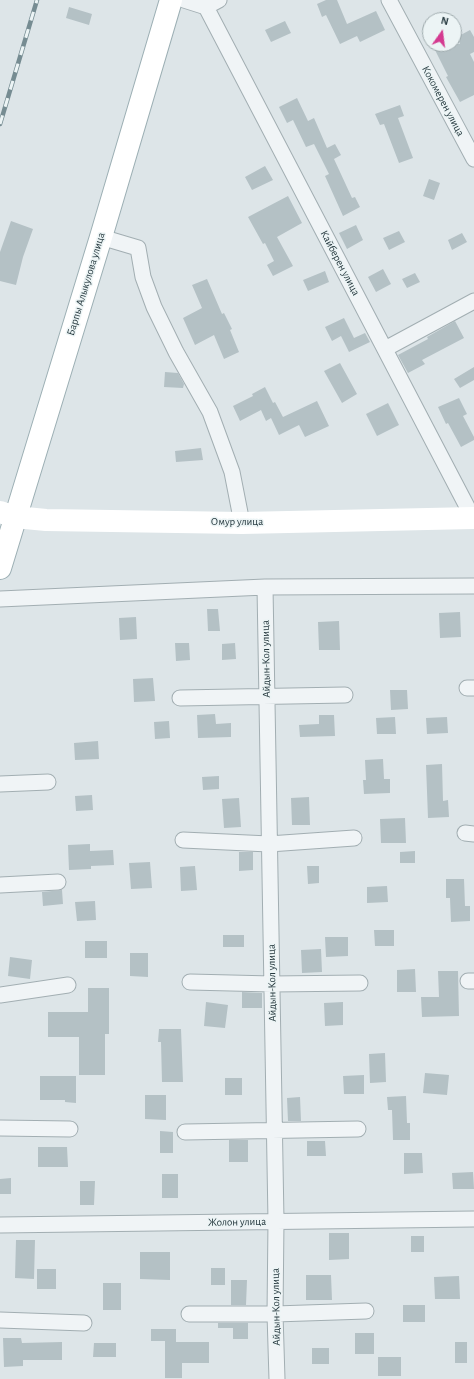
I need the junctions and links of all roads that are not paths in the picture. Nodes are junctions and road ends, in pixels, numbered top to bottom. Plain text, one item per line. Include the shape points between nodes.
1 (171, 0) edge
2 (184, 0) edge
3 (220, 0) edge
4 (389, 0) edge
5 (206, 7) junction
6 (474, 159) edge
7 (101, 237) junction
8 (474, 301) edge
9 (385, 349) junction
10 (7, 515) edge
11 (473, 518) edge
12 (242, 523) junction
13 (0, 568) edge
14 (474, 586) edge
15 (265, 587) junction
16 (0, 599) edge
17 (345, 695) dead end
18 (267, 696) junction
19 (180, 698) dead end
20 (48, 782) dead end
21 (0, 784) edge
22 (354, 838) dead end
23 (183, 840) dead end
24 (269, 844) junction
25 (58, 882) dead end
26 (0, 885) edge
27 (190, 982) dead end
28 (360, 983) dead end
29 (272, 984) junction
30 (68, 985) dead end
31 (0, 995) edge
32 (0, 1128) edge
33 (358, 1129) dead end
34 (70, 1130) dead end
35 (274, 1131) junction
36 (185, 1132) dead end
37 (474, 1219) edge
38 (276, 1221) junction
39 (0, 1225) edge
40 (366, 1311) dead end
41 (189, 1314) dead end
42 (275, 1314) junction
43 (0, 1320) edge
44 (84, 1323) dead end
45 (277, 1379) edge

1 - 7 main road, Барпы Алыкулова улица
2 - 5 street
3 - 5 street
4 - 6 street, Кокомерен улица
5 - 9 street, Кайберен улица
7 - 10 main road, Барпы Алыкулова улица
7 - 12 street via 138,248 143,277 154,307 210,412 232,472
8 - 9 street
9 - 11 street, Кайберен улица
10 - 12 main road, Омур улица via 46,520
10 - 13 main road, Барпы Алыкулова улица
11 - 12 main road, Омур улица
14 - 15 street
15 - 16 street
15 - 18 street, Айдын-Кол улица
17 - 18 street
18 - 19 street
18 - 24 street, Айдын-Кол улица
20 - 21 street
22 - 24 street
23 - 24 street
24 - 29 street, Айдын-Кол улица
25 - 26 street
27 - 29 street
28 - 29 street
29 - 35 street, Айдын-Кол улица
30 - 31 street
32 - 34 street
33 - 35 street
35 - 36 street
35 - 38 street, Айдын-Кол улица
37 - 38 street, Жолон улица
38 - 39 street, Жолон улица
38 - 42 street, Айдын-Кол улица
40 - 42 street
41 - 42 street
42 - 45 street, Айдын-Кол улица
43 - 44 street

